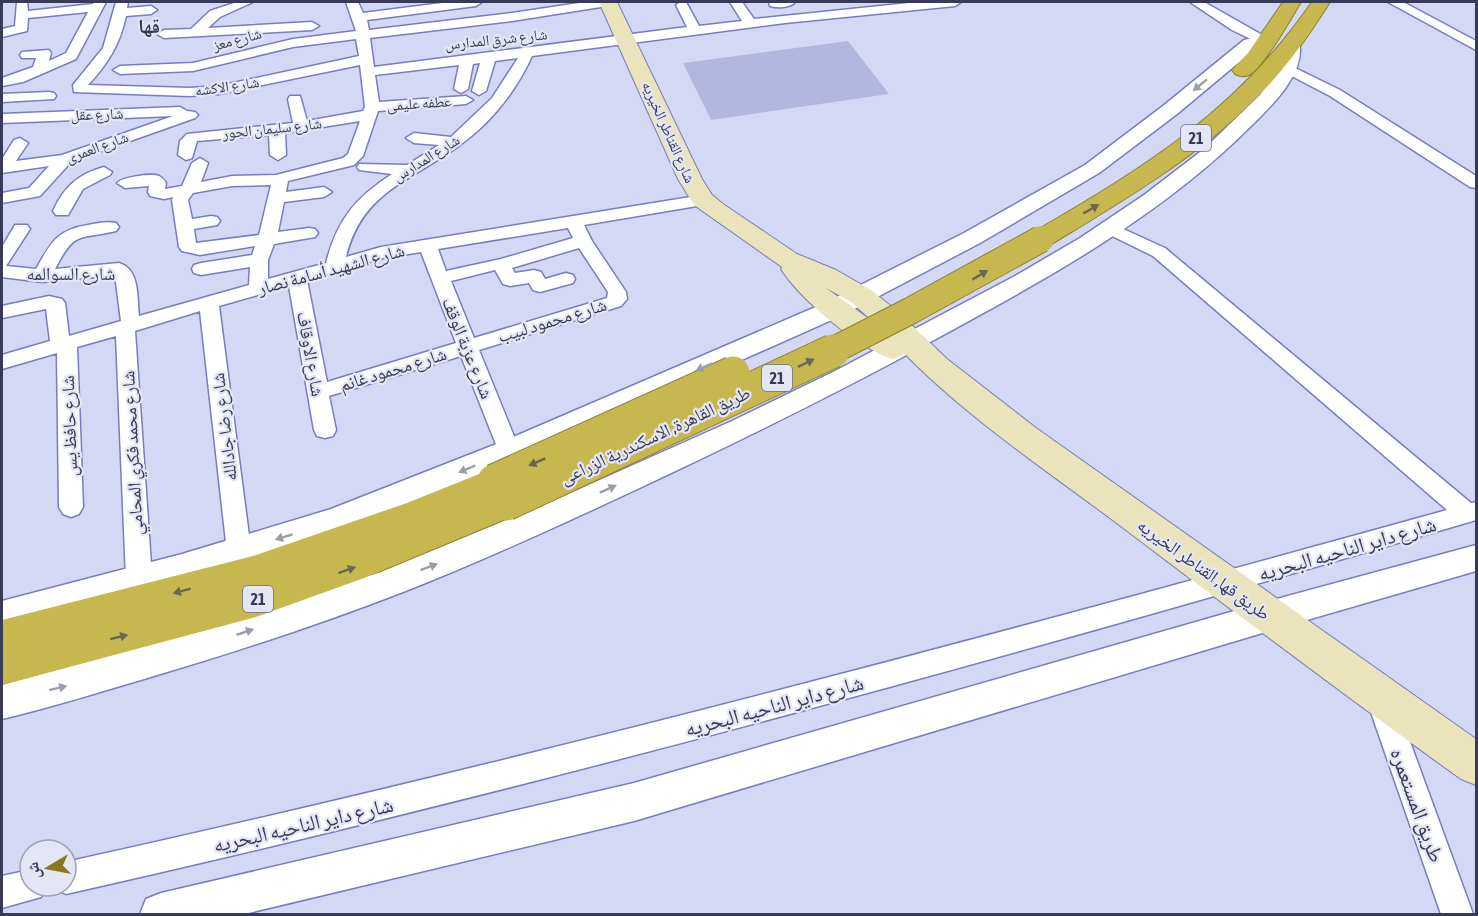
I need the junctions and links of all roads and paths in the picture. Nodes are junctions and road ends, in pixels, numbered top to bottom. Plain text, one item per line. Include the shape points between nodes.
1 (352, 2) edge
2 (468, 2) edge
3 (736, 2) edge
4 (774, 2) edge
5 (789, 2) edge
6 (950, 2) edge
7 (955, 2) edge
8 (1196, 2) edge
9 (1292, 2) edge
10 (1321, 2) edge
11 (1394, 2) edge
12 (242, 3) edge
13 (447, 3) edge
14 (98, 4) edge
15 (427, 4) edge
16 (682, 5) dead end
17 (60, 6) edge
18 (866, 6) edge
19 (121, 7) edge
20 (202, 7) dead end
21 (20, 9) edge
22 (608, 9) edge
23 (151, 10) dead end
24 (786, 18) junction
25 (580, 20) dead end
26 (750, 23) junction
27 (557, 24) dead end
28 (695, 30) junction
29 (2, 33) edge
30 (197, 33) junction
31 (164, 34) dead end
32 (450, 35) dead end
33 (627, 39) junction
34 (529, 40) junction
35 (1264, 40) junction
36 (363, 41) junction
37 (1292, 42) junction
38 (1476, 46) edge
39 (183, 49) dead end
40 (27, 55) dead end
41 (492, 55) junction
42 (467, 60) junction
43 (411, 64) junction
44 (96, 69) junction
45 (1289, 69) junction
46 (28, 70) junction
47 (120, 70) dead end
48 (280, 71) junction
49 (515, 80) junction
50 (410, 82) dead end
51 (219, 90) junction
52 (3, 92) edge
53 (49, 96) dead end
54 (349, 108) dead end
55 (372, 110) junction
56 (192, 113) junction
57 (2, 118) edge
58 (300, 122) junction
59 (277, 129) junction
60 (198, 136) junction
61 (414, 138) dead end
62 (455, 142) junction
63 (20, 143) dead end
64 (39, 148) dead end
65 (278, 156) dead end
66 (65, 159) junction
67 (29, 165) junction
68 (365, 167) dead end
69 (3, 168) edge
70 (407, 170) junction
71 (104, 172) dead end
72 (280, 179) junction
73 (124, 183) dead end
74 (1476, 183) edge
75 (36, 190) junction
76 (186, 190) junction
77 (69, 192) junction
78 (324, 192) dead end
79 (2, 198) edge
80 (276, 198) junction
81 (703, 200) junction
82 (62, 212) dead end
83 (211, 220) dead end
84 (573, 220) junction
85 (184, 225) junction
86 (110, 227) dead end
87 (1110, 228) junction
88 (21, 229) dead end
89 (309, 233) dead end
90 (1032, 233) junction
91 (267, 238) junction
92 (583, 241) junction
93 (427, 245) junction
94 (259, 260) junction
95 (788, 260) junction
96 (2, 261) edge
97 (501, 265) junction
98 (334, 267) junction
99 (201, 269) dead end
100 (2, 271) edge
101 (42, 276) junction
102 (297, 277) junction
103 (440, 278) junction
104 (566, 279) dead end
105 (258, 289) junction
106 (861, 296) junction
107 (209, 303) junction
108 (834, 309) junction
109 (4, 320) edge
110 (128, 326) junction
111 (64, 345) junction
112 (903, 346) junction
113 (468, 347) junction
114 (2, 362) edge
115 (936, 367) joint
116 (318, 392) junction
117 (325, 430) dead end
118 (503, 478) junction
119 (71, 507) dead end
120 (1472, 512) edge
121 (239, 551) junction
122 (1476, 558) edge
123 (139, 579) junction
124 (1225, 585) junction
125 (1266, 614) junction
126 (2, 615) edge
127 (2, 637) edge
128 (2, 667) edge
129 (1379, 696) junction
130 (2, 702) edge
131 (1476, 764) edge
132 (78, 875) edge
133 (18, 889) edge
134 (2, 892) edge
135 (161, 915) edge
136 (1457, 915) edge

1 - 36 street
2 - 13 street
3 - 26 street
4 - 5 street
4 - 24 street
6 - 7 street, شارع شرق المدارس
6 - 18 street, شارع شرق المدارس
8 - 35 street
9 - 35 highway, طريق القاهرة, الاسكندرية الزراعى / 21
10 - 37 highway, طريق القاهرة, الاسكندرية الزراعى / 21
11 - 38 street
12 - 20 street
12 - 30 street via 215,14
13 - 15 street
14 - 17 street
14 - 46 street via 81,25 71,56
15 - 36 street
16 - 28 street
17 - 21 street
18 - 24 street, شارع شرق المدارس
19 - 23 street
19 - 44 street via 112,47
21 - 29 street via 22,28
22 - 33 main road, شارع القناطر الخيريه
22 - 36 street
24 - 26 street, شارع شرق المدارس
25 - 27 street
26 - 28 street, شارع شرق المدارس
28 - 33 street, شارع شرق المدارس
30 - 31 street
30 - 36 street via 271,30
30 - 39 street
32 - 36 street
33 - 34 street, شارع شرق المدارس
33 - 81 main road, شارع القناطر الخيريه
34 - 41 street, شارع شرق المدارس
34 - 49 street, شارع المدارس
35 - 90 highway, طريق القاهرة, الاسكندرية الزراعى / 21 via 1255,57 1192,117
35 -> 106 street via 1251,44 1092,169
36 - 43 street, شارع شرق المدارس
36 - 47 street, شارع معز via 293,43 246,54 245,64
36 - 48 street, شارع الاكشه via 323,76 302,78
36 - 55 street
37 - 45 street
90 -> 37 highway, طريق القاهرة, الاسكندرية الزراعى / 21 via 1162,165 1254,87
40 - 46 street via 43,52
41 - 42 street, شارع شرق المدارس
41 - 49 street via 480,86
42 - 43 street, شارع شرق المدارس
42 - 55 street, عطفه عليمى via 464,94
43 - 50 street
44 - 46 street
44 - 51 street, شارع الاكشه via 78,88
45 - 74 street via 1335,93
45 - 87 street via 1261,105 1208,157
46 - 52 street
48 - 51 street, شارع الاكشه
48 - 58 street
49 - 62 street, شارع المدارس via 487,116
51 - 56 street, شارع العمرى via 212,101
52 - 53 street
54 - 58 street
55 - 58 street, شارع سليمان الحور
55 - 72 street via 355,156 348,162
56 - 57 street, شارع عقل
56 - 60 street
56 - 66 street, شارع العمرى
58 - 59 street, شارع سليمان الحور
59 - 60 street, شارع سليمان الحور
59 - 65 street
60 - 76 street, شارع سليمان الحور via 188,139 193,182
61 - 62 street
62 - 70 street, شارع المدارس
63 - 69 street
64 - 67 street
66 - 67 street, شارع العمرى
66 - 75 street
67 - 69 street, شارع العمرى
68 - 70 street
70 - 98 street, شارع المدارس via 355,213 337,248
71 - 77 street via 82,181
72 - 76 street via 231,181
72 - 80 street
73 - 76 street via 155,180 156,192 160,194
75 - 77 street
75 - 79 street
76 - 85 street via 180,200
77 - 82 street
78 - 80 street
80 - 91 street
81 - 84 street, شارع الشهيد أسامة نصار
81 - 95 main road, شارع القناطر الخيريه
83 - 85 street
84 - 92 street, شارع محمود لبيب
84 - 93 street, شارع الشهيد أسامة نصار
85 - 91 street via 187,244 195,249
86 - 101 street via 64,236
87 - 112 street via 988,302
87 - 120 street via 1159,252
88 - 96 street
89 - 91 street
90 - 118 highway, طريق القاهرة, الاسكندرية الزراعى / 21, bridge via 902,317 715,407
91 - 94 street
92 - 97 street
92 - 113 street, شارع محمود لبيب via 617,292 617,299
93 - 98 street, شارع الشهيد أسامة نصار
93 - 103 street, شارع عزبة الوقف
94 - 99 street
94 - 105 street
95 - 106 main road, شارع القناطر الخيريه
95 - 108 main road, شارع القناطر الخيريه via 806,286
97 - 103 street
97 - 104 street via 510,280 534,276 540,286
98 - 102 street, شارع الشهيد أسامة نصار
100 - 101 street, شارع السوالمه
101 - 110 street, شارع السوالمه via 122,271
102 - 105 street, شارع الشهيد أسامة نصار
102 - 116 street, شارع الاوقاف
103 - 113 street, شارع عزبة الوقف
105 - 107 street, شارع الشهيد أسامة نصار
106 - 108 street
106 - 112 main road, شارع القناطر الخيريه via 887,318
107 - 110 street, شارع الشهيد أسامة نصار
107 - 121 street, شارع رضا جادالله
108 - 112 main road, شارع القناطر الخيريه
108 -> 118 street
109 - 111 street, شارع حافظ يس via 57,315
110 - 111 street, شارع الشهيد أسامة نصار
110 - 123 street, شارع محمد فكري المحامي
111 - 114 street, شارع الشهيد أسامة نصار
111 - 119 street, شارع حافظ يس
112 - 115 main road, شارع القناطر الخيريه
130 -> 112 street via 250,631 444,561 755,422
113 - 116 street, شارع محمود غانم
113 - 118 street, شارع عزبة الوقف
115 - 124 main road, طريق قها, القناطر الخيريه
116 - 117 street, شارع الاوقاف
118 -> 121 street via 337,520
118 -> 127 highway, طريق القاهرة, الاسكندرية الزراعى / 21 via 409,517 254,572
128 -> 118 highway, طريق القاهرة, الاسكندرية الزراعى / 21 via 138,633 322,578 425,539
120 - 124 street, شارع داير الناحيه البحريه
121 - 123 street
122 - 125 street
123 - 126 street
124 - 125 main road, طريق قها, القناطر الخيريه
124 - 132 street, شارع داير الناحيه البحريه via 641,741
125 - 129 main road, طريق قها, القناطر الخيريه
125 - 135 street via 634,802
129 - 131 main road, طريق قها, القناطر الخيريه
129 - 136 street, طريق المستعمره
133 - 134 street

